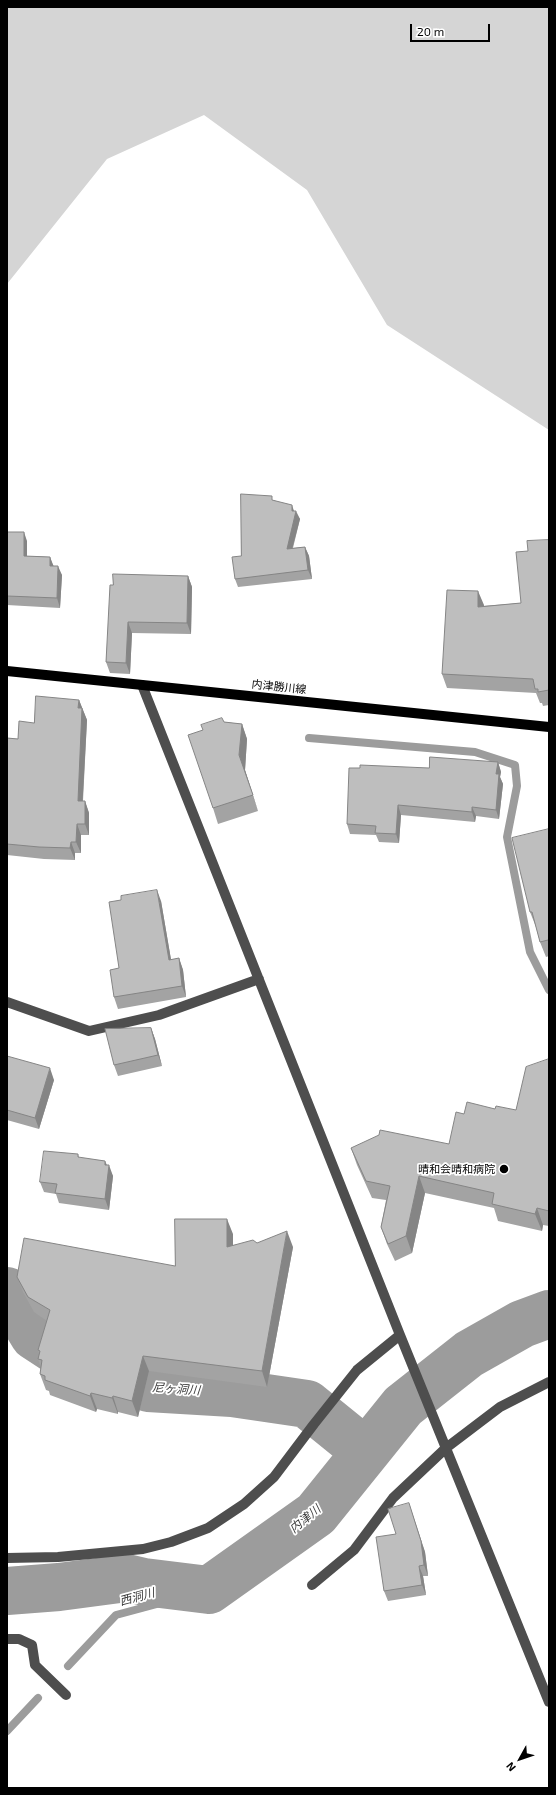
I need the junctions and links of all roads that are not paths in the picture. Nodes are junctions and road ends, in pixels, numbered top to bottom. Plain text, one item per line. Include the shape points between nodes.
1 (7, 671) edge
2 (142, 685) junction
3 (549, 728) edge
4 (259, 979) junction
5 (7, 1002) edge
6 (400, 1335) junction
7 (549, 1382) edge
8 (446, 1448) junction
9 (7, 1558) edge
10 (312, 1585) dead end
11 (7, 1639) edge
12 (66, 1695) dead end
13 (549, 1702) edge

1 - 2 main road, 内津勝川線
2 - 3 main road, 内津勝川線
2 - 4 street
4 - 5 street via 159,1015 89,1031
4 - 6 street
6 - 8 street
6 - 9 street via 357,1370 274,1477 244,1504 208,1528 143,1549 58,1557
7 - 8 street via 500,1407
8 - 10 street via 393,1498 354,1550
8 - 13 street
11 - 12 street via 19,1639 32,1645 35,1665

